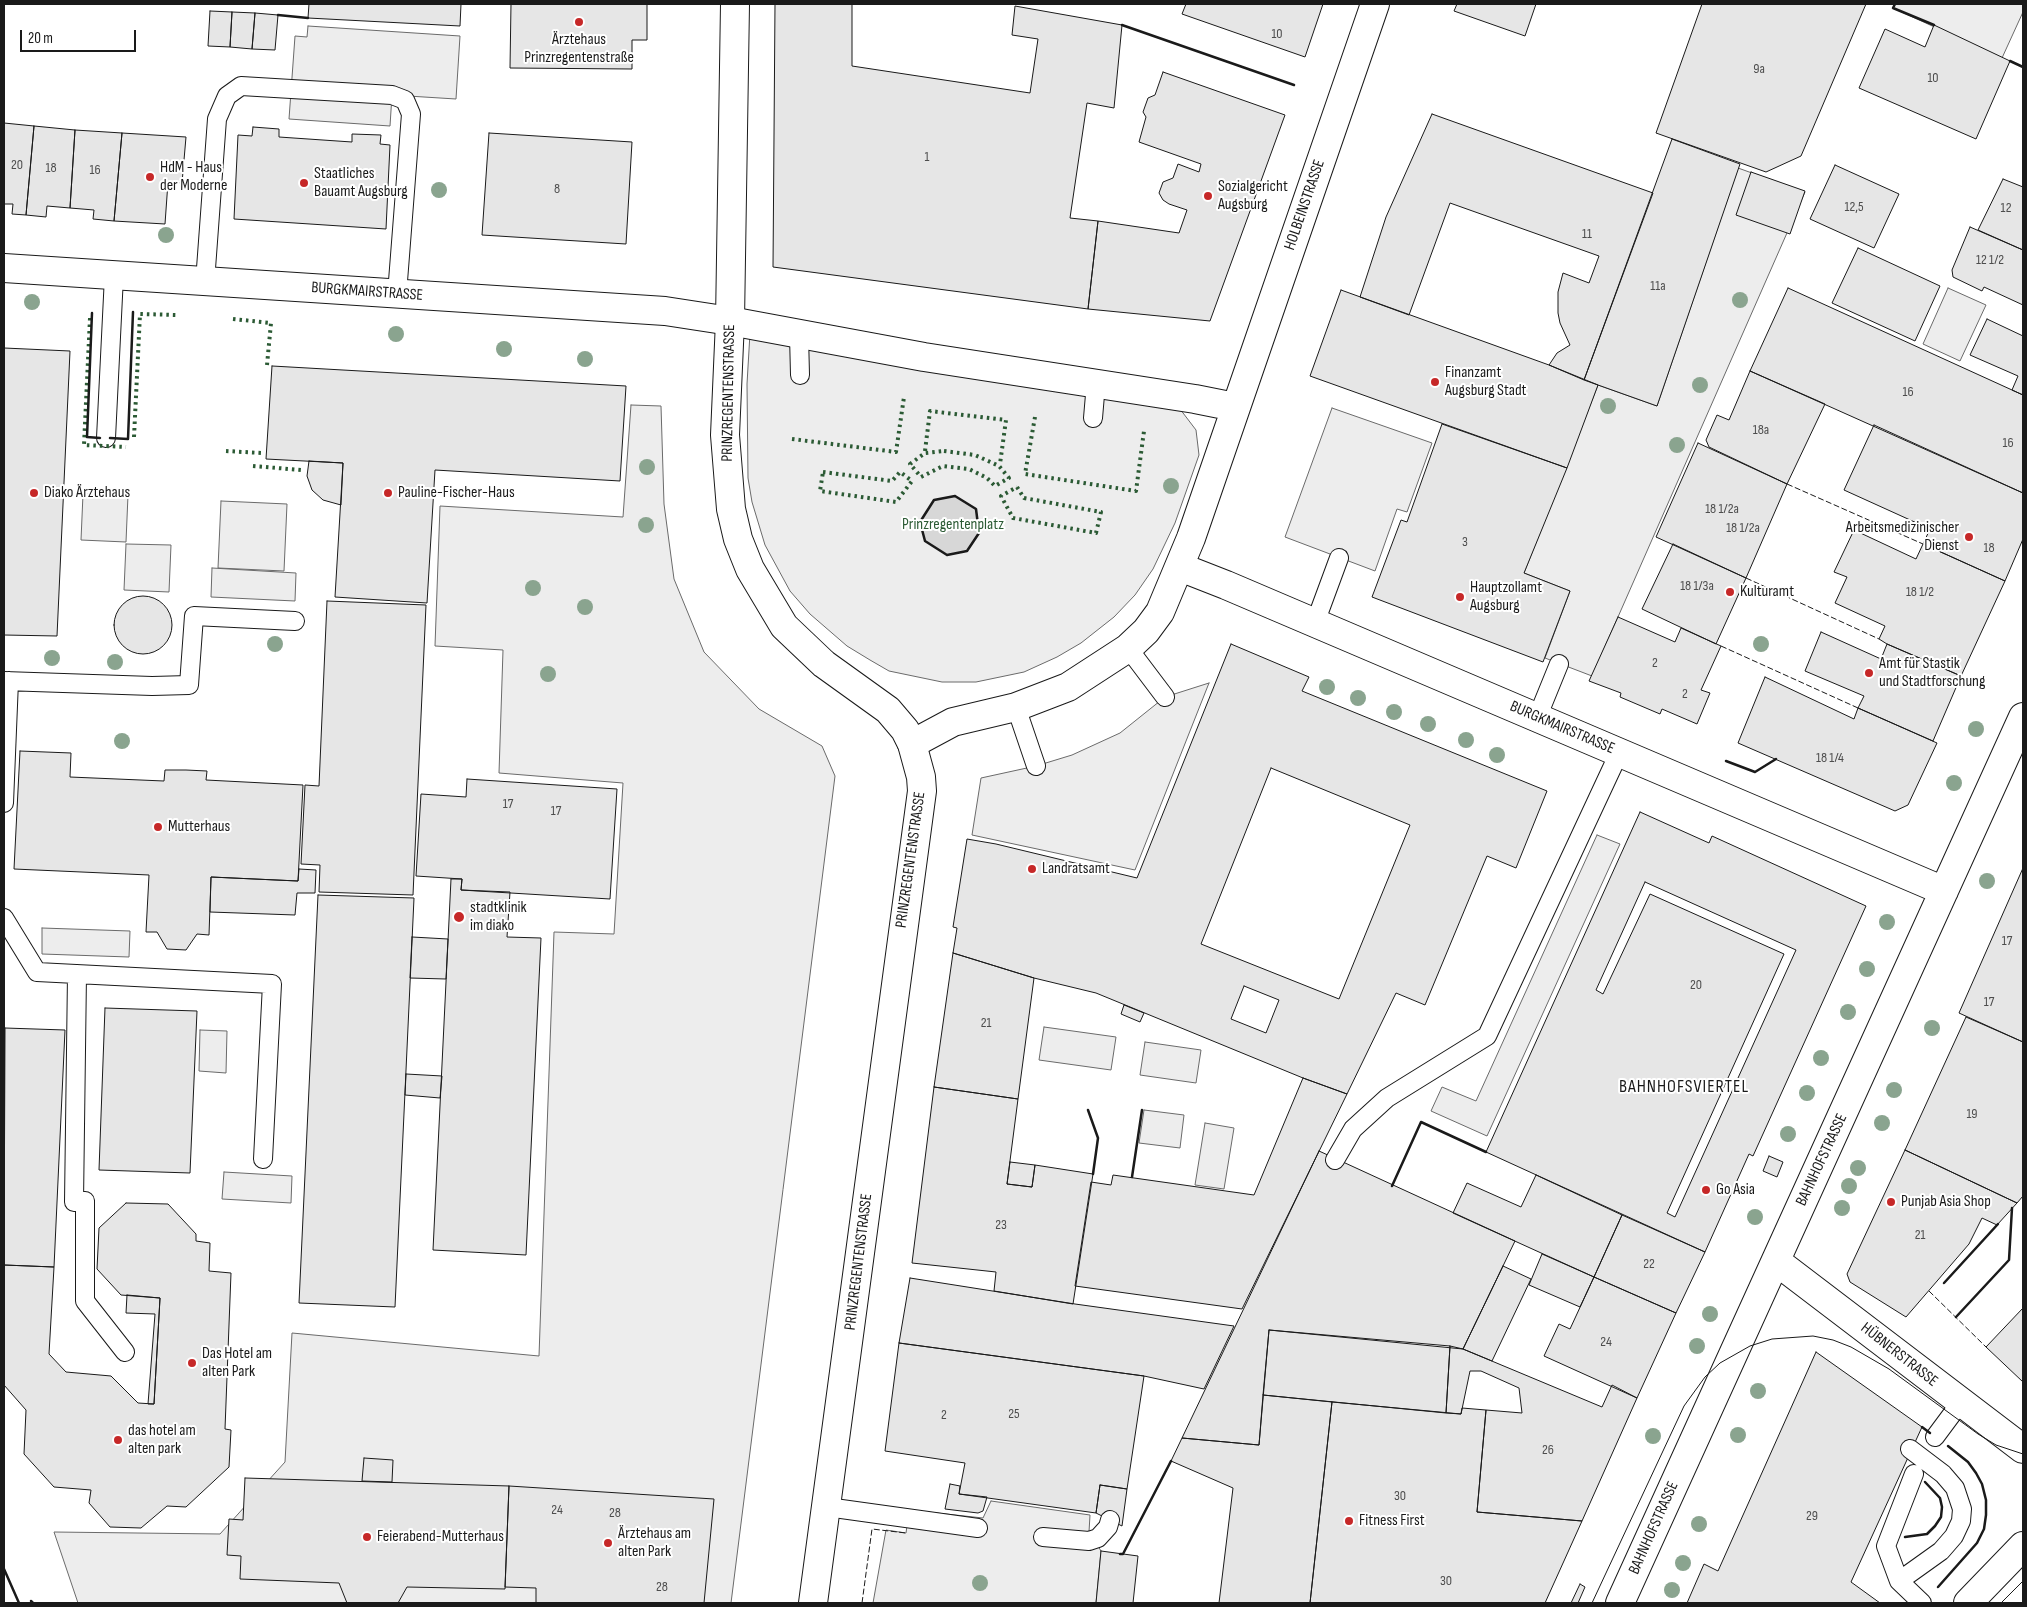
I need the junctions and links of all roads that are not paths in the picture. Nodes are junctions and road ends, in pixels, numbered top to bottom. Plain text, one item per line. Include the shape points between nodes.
1 (735, 4) edge
2 (1375, 4) edge
3 (4, 268) edge
4 (114, 276) junction
5 (205, 282) junction
6 (398, 294) junction
7 (730, 321) junction
8 (799, 334) junction
9 (800, 375) dead end
10 (1096, 383) junction
11 (1235, 407) junction
12 (1093, 418) dead end
13 (106, 438) dead end
14 (1339, 558) dead end
15 (1180, 567) junction
16 (295, 621) dead end
17 (1315, 623) junction
18 (1128, 648) junction
19 (1559, 664) dead end
20 (6, 681) edge
21 (1165, 698) dead end
22 (1016, 707) junction
23 (2023, 716) edge
24 (1537, 718) junction
25 (912, 744) junction
26 (1619, 752) junction
27 (1036, 766) dead end
28 (4, 803) edge
29 (1944, 891) junction
30 (4, 918) edge
31 (77, 974) junction
32 (263, 1159) dead end
33 (1336, 1160) dead end
34 (1776, 1261) junction
35 (125, 1352) dead end
36 (1961, 1402) junction
37 (1935, 1437) dead end
38 (1910, 1449) dead end
39 (2023, 1449) edge
40 (1914, 1474) dead end
41 (827, 1507) junction
42 (1110, 1520) dead end
43 (978, 1528) dead end
44 (1043, 1537) dead end
45 (2023, 1546) edge
46 (1899, 1581) junction
47 (813, 1603) edge
48 (1620, 1603) edge
49 (1922, 1603) edge
50 (1968, 1603) edge

1 - 7 street, PRINZREGENTENSTRASSE
2 - 11 street, HOLBEINSTRASSE
3 - 4 street, BURGKMAIRSTRASSE
4 - 5 street, BURGKMAIRSTRASSE
4 - 13 lane
5 - 6 street, BURGKMAIRSTRASSE
5 - 6 lane via 217,119 227,96 241,86 392,95 405,100 411,114
6 - 7 street, BURGKMAIRSTRASSE via 665,311
7 - 8 street
7 - 25 street, PRINZREGENTENSTRASSE via 725,435 731,509 750,569 784,626 824,664 888,710
8 - 9 lane
8 - 10 street
10 - 11 street
10 - 12 lane
11 - 15 street
14 - 17 lane
15 - 17 street, BURGKMAIRSTRASSE
15 - 18 street via 1160,612
16 - 20 lane via 194,616 189,685
17 - 24 street, BURGKMAIRSTRASSE
18 - 21 lane
18 - 22 street via 1068,687
19 - 24 lane
20 - 28 lane
22 - 25 street via 953,722
22 - 27 lane
23 - 29 street, BAHNHOFSTRASSE
24 - 26 street, BURGKMAIRSTRASSE
25 - 41 street, PRINZREGENTENSTRASSE via 922,791
26 - 29 street, BURGKMAIRSTRASSE
26 - 33 lane via 1487,1036 1387,1098 1353,1128
29 - 34 street, BAHNHOFSTRASSE
30 - 31 lane via 37,972
31 - 32 lane via 272,984
31 - 35 lane via 74,1202 85,1201 85,1301
34 - 36 street, HÜBNERSTRASSE
34 - 48 street, BAHNHOFSTRASSE
36 - 37 lane
36 - 39 street, HÜBNERSTRASSE
38 - 46 lane via 1943,1474 1955,1488 1962,1509 1961,1521 1941,1551
40 - 46 lane via 1886,1546
41 - 43 lane
41 - 47 street, PRINZREGENTENSTRASSE
42 - 44 lane via 1098,1538 1089,1541
45 - 50 street
46 - 49 lane

